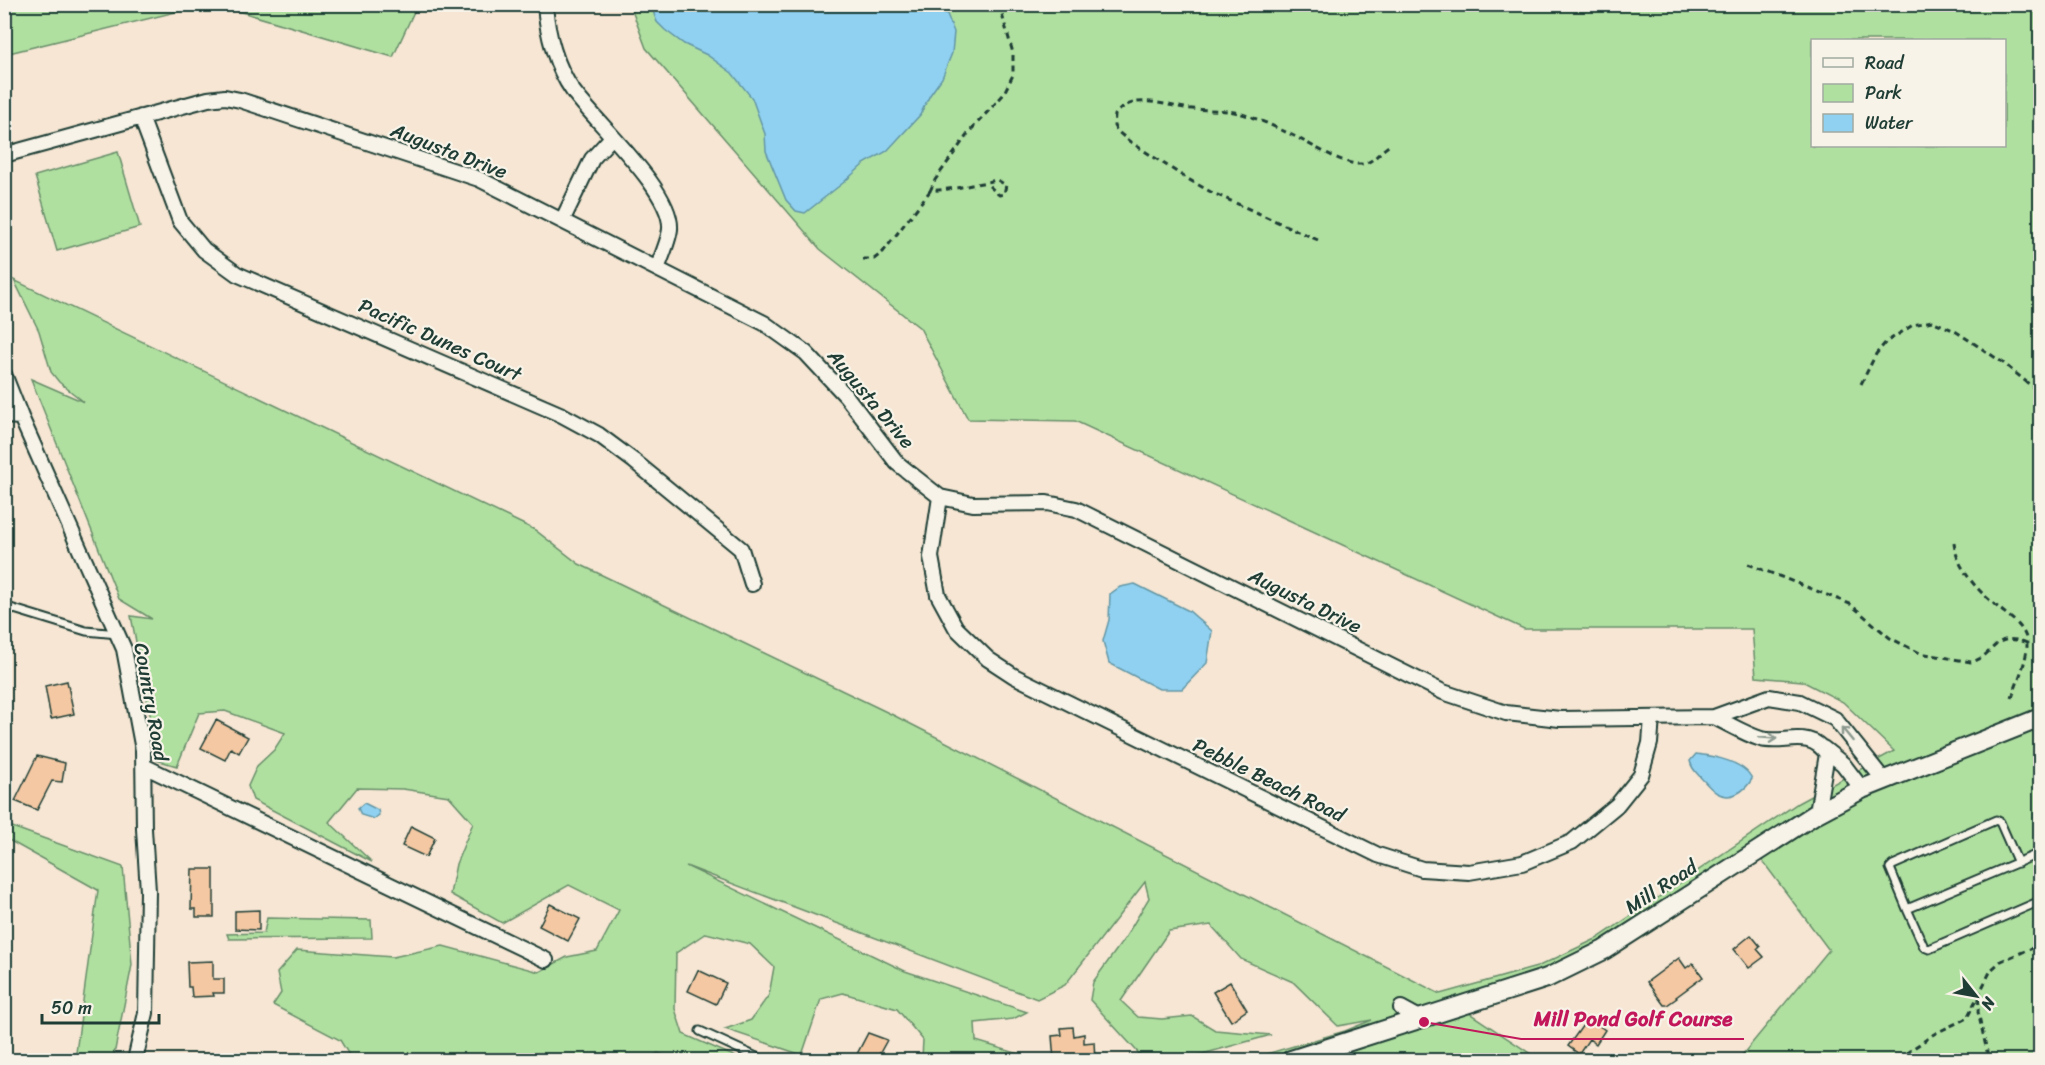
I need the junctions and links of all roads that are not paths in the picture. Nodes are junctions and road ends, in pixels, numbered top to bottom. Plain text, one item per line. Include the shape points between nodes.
1 (545, 4) edge
2 (141, 117) junction
3 (612, 137) junction
4 (4, 155) edge
5 (562, 220) junction
6 (657, 269) junction
7 (4, 374) edge
8 (4, 416) edge
9 (21, 417) junction
10 (940, 497) junction
11 (752, 584) dead end
12 (4, 606) edge
13 (118, 634) junction
14 (1714, 717) junction
15 (1652, 718) junction
16 (2040, 718) edge
17 (1821, 746) junction
18 (144, 766) junction
19 (1883, 779) junction
20 (1862, 789) junction
21 (1817, 813) junction
22 (2040, 853) edge
23 (2018, 863) junction
24 (2040, 901) edge
25 (1907, 909) junction
26 (546, 960) dead end
27 (1401, 1008) dead end
28 (1423, 1020) junction
29 (700, 1031) dead end
30 (135, 1060) edge
31 (764, 1060) edge
32 (1292, 1060) edge

1 - 3 street via 558,64 573,91
2 - 4 street, Augusta Drive
2 - 5 street, Augusta Drive via 208,99 240,100 479,179
2 - 11 street, Pacific Dunes Court via 180,222 204,250 237,274 562,415 599,435 741,549
3 - 5 street via 592,159
3 - 6 street via 666,207 670,229
5 - 6 street, Augusta Drive
6 - 10 street, Augusta Drive via 765,323 806,353 846,396 897,463
7 - 9 street, Country Road
8 - 9 street
9 - 13 street, Country Road
10 - 15 street, Augusta Drive via 973,504 1047,503 1076,509 1443,692 1506,713 1560,719
10 - 15 street, Pebble Beach Road via 931,557 938,595 956,628 988,659 1025,681 1378,855 1422,869 1469,872 1522,863 1572,842 1617,805 1641,775
12 - 13 lane via 86,631
13 - 18 street, Country Road
14 - 15 street, Augusta Drive
14 -> 17 street, Augusta Drive via 1763,740 1804,738
19 -> 14 street, Augusta Drive via 1835,719 1800,702 1769,697
16 - 19 main road, Mill Road
17 - 20 street, Augusta Drive via 1843,764
17 - 21 street via 1827,754
18 - 26 street
18 - 30 street, Country Road via 148,958 146,1013
19 - 20 main road, Mill Road
20 - 21 main road, Mill Road
21 - 28 main road, Mill Road via 1604,950 1547,978
22 - 23 lane
23 - 25 lane
23 - 25 lane via 1996,820 1890,868
24 - 25 lane via 1929,950
27 - 28 street
28 - 32 main road, Mill Road
29 - 31 lane

